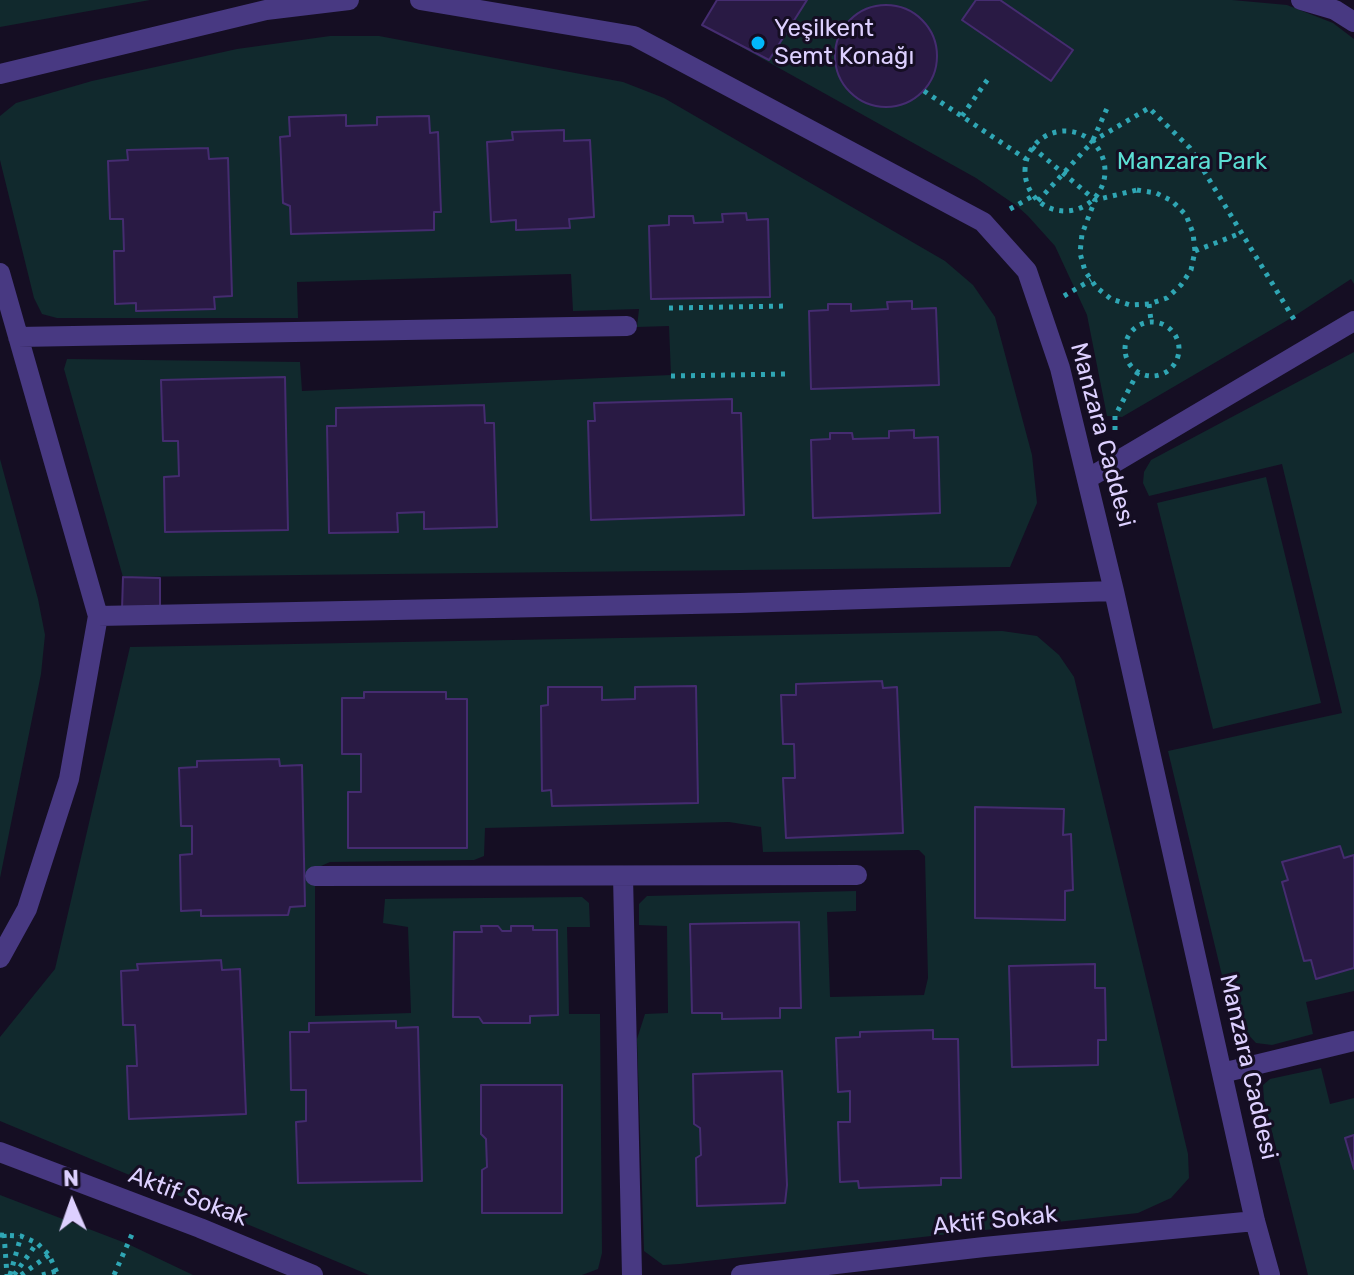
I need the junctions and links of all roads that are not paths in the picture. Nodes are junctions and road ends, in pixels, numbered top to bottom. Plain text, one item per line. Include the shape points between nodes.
1 (349, 0) edge
2 (420, 0) edge
3 (1301, 0) edge
4 (1354, 22) edge
5 (0, 74) edge
6 (0, 273) edge
7 (1354, 321) edge
8 (627, 326) dead end
9 (18, 337) junction
10 (1087, 479) junction
11 (1114, 591) junction
12 (98, 616) junction
13 (857, 875) dead end
14 (315, 876) dead end
15 (623, 876) junction
16 (0, 958) edge
17 (1354, 1041) edge
18 (1222, 1073) junction
19 (0, 1152) edge
20 (1255, 1221) junction
21 (812, 1272) edge
22 (313, 1275) edge
23 (632, 1275) edge
24 (741, 1275) edge
25 (1270, 1275) edge

1 - 5 street via 266,10
2 - 10 street, Manzara Caddesi via 634,36 983,222 1027,271 1060,368
3 - 4 street
6 - 9 street
7 - 10 street
8 - 9 street
9 - 12 street
10 - 11 street, Manzara Caddesi
11 - 12 street
11 - 18 street, Manzara Caddesi
12 - 16 street via 69,779 27,909
13 - 15 street
14 - 15 street
15 - 23 street
17 - 18 street
18 - 20 street, Manzara Caddesi
19 - 22 street, Aktif Sokak
20 - 21 street, Aktif Sokak via 984,1247
20 - 25 street, Manzara Caddesi
21 - 24 street, Aktif Sokak

